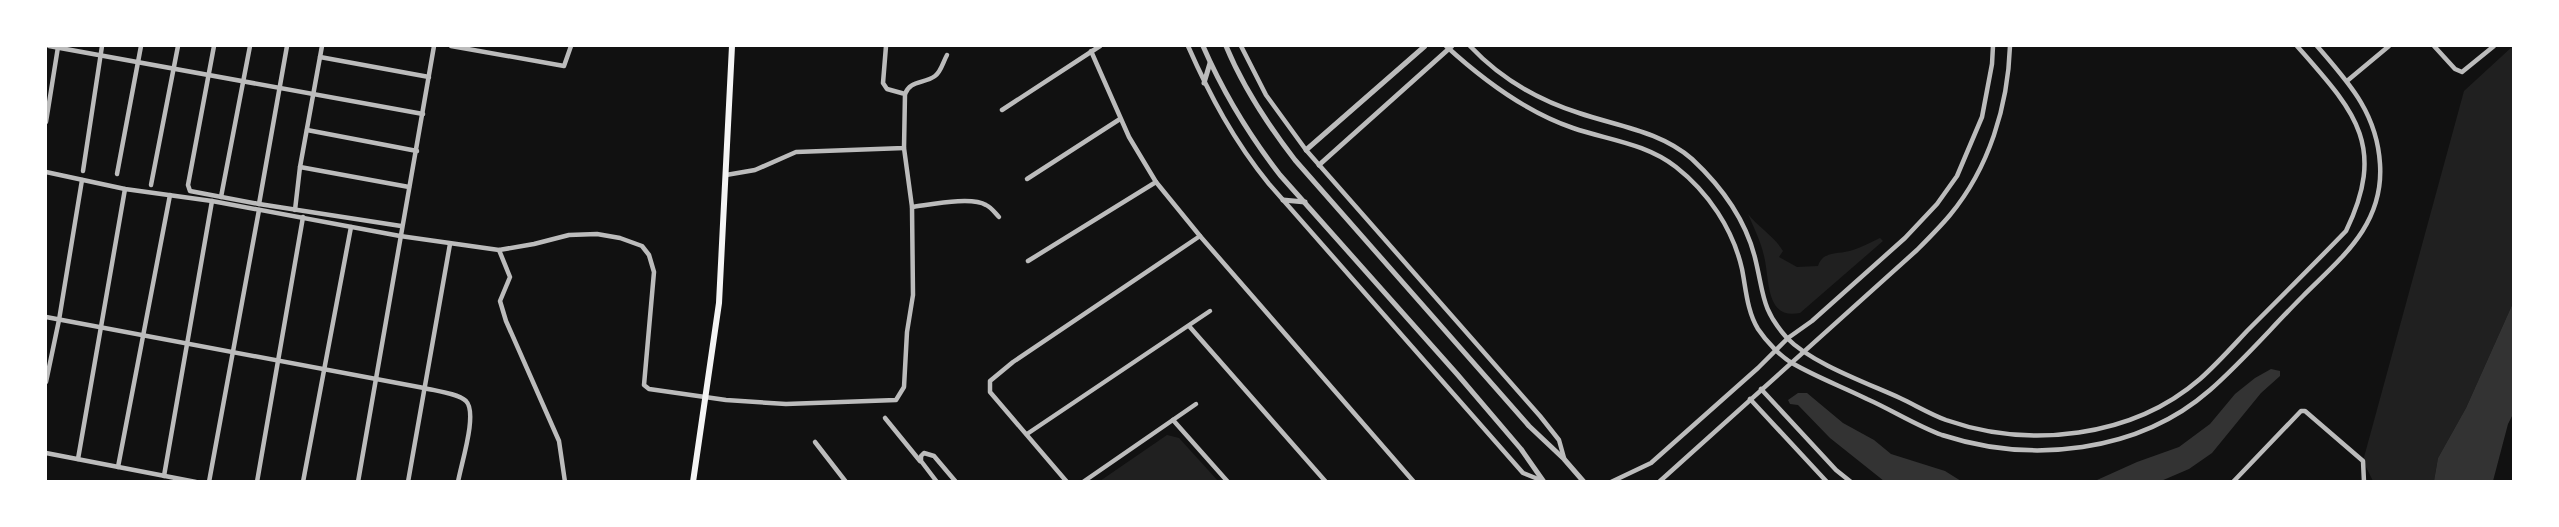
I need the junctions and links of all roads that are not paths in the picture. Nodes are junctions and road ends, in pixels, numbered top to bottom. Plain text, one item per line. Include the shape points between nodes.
1 (49, 46) edge
2 (102, 46) edge
3 (141, 46) edge
4 (178, 46) edge
5 (214, 46) edge
6 (250, 46) edge
7 (287, 46) edge
8 (322, 46) edge
9 (434, 46) edge
10 (451, 46) edge
11 (571, 46) edge
12 (732, 46) edge
13 (886, 46) edge
14 (1100, 46) edge
15 (1188, 46) edge
16 (1203, 46) edge
17 (1226, 46) edge
18 (1241, 46) edge
19 (1424, 46) edge
20 (1449, 46) edge
21 (1470, 46) edge
22 (1993, 46) edge
23 (2010, 46) edge
24 (2297, 46) edge
25 (2316, 46) edge
26 (2389, 46) edge
27 (2434, 46) edge
28 (2494, 46) edge
29 (58, 47) edge
30 (65, 47) edge
31 (1091, 51) junction
32 (100, 54) junction
33 (947, 55) dead end
34 (320, 57) junction
35 (138, 61) junction
36 (1210, 63) junction
37 (174, 69) junction
38 (209, 75) junction
39 (429, 77) junction
40 (243, 80) junction
41 (2347, 81) junction
42 (1204, 83) junction
43 (279, 87) junction
44 (313, 92) junction
45 (905, 94) junction
46 (1002, 110) dead end
47 (423, 114) junction
48 (1120, 119) junction
49 (46, 122) edge
50 (307, 130) junction
51 (904, 148) junction
52 (1306, 150) junction
53 (417, 151) junction
54 (1319, 165) junction
55 (300, 167) junction
56 (46, 172) edge
57 (83, 172) dead end
58 (117, 174) dead end
59 (726, 175) junction
60 (1027, 178) dead end
61 (82, 180) junction
62 (1156, 182) junction
63 (151, 185) dead end
64 (409, 187) junction
65 (125, 189) junction
66 (170, 195) junction
67 (221, 197) junction
68 (1283, 200) junction
69 (212, 201) junction
70 (1304, 202) junction
71 (259, 207) junction
72 (912, 207) junction
73 (295, 210) junction
74 (303, 217) junction
75 (999, 217) dead end
76 (401, 226) junction
77 (351, 227) junction
78 (400, 236) junction
79 (1200, 236) junction
80 (450, 244) junction
81 (499, 250) junction
82 (1028, 261) dead end
83 (1210, 311) dead end
84 (46, 317) edge
85 (58, 320) junction
86 (1189, 326) junction
87 (101, 329) junction
88 (144, 335) junction
89 (1788, 338) junction
90 (188, 344) junction
91 (1776, 349) junction
92 (1802, 352) junction
93 (233, 354) junction
94 (278, 362) junction
95 (1790, 362) junction
96 (324, 370) junction
97 (374, 379) junction
98 (46, 382) edge
99 (424, 388) junction
100 (1760, 389) junction
101 (705, 397) junction
102 (1750, 399) junction
103 (1195, 404) dead end
104 (885, 418) dead end
105 (1173, 420) junction
106 (1027, 435) junction
107 (815, 442) dead end
108 (46, 453) edge
109 (78, 459) junction
110 (1564, 459) junction
111 (921, 461) junction
112 (118, 467) junction
113 (164, 476) junction
114 (180, 480) edge
115 (196, 481) edge
116 (209, 481) edge
117 (257, 481) edge
118 (303, 481) edge
119 (358, 481) edge
120 (408, 481) edge
121 (458, 481) edge
122 (565, 481) edge
123 (693, 481) edge
124 (846, 481) edge
125 (937, 481) edge
126 (956, 481) edge
127 (1068, 481) edge
128 (1083, 481) edge
129 (1228, 481) edge
130 (1326, 481) edge
131 (1414, 481) edge
132 (1544, 481) edge
133 (1584, 481) edge
134 (1611, 481) edge
135 (1659, 481) edge
136 (1827, 481) edge
137 (1852, 481) edge
138 (2233, 481) edge
139 (2364, 481) edge

1 - 29 street
2 - 32 street
3 - 35 street
4 - 37 street
5 - 38 street
6 - 40 street
7 - 43 street
8 - 34 street
9 - 39 street
10 - 11 street via 564,66
12 - 59 main road
13 - 45 street via 883,83 887,89
14 - 31 street
15 - 42 street
16 - 36 street
17 - 110 street via 1255,102 1295,160
18 - 52 street via 1266,95
19 - 52 street
20 - 54 street
20 - 91 street via 1483,77 1533,109 1572,127 1648,150 1695,183 1726,227 1741,265 1748,306 1758,329
21 - 89 street via 1518,86 1577,113 1650,134 1689,156 1741,219 1756,262 1762,300
22 - 89 street via 1982,117 1957,176 1905,238
23 - 92 street via 1998,123 1973,181 1951,214
24 - 92 street via 2348,106 2361,135 2365,168 2360,203 2346,232 2199,380 2166,402 2095,430 2049,436 1998,433 1946,420
25 - 41 street
26 - 41 street
27 - 28 street via 2462,72
29 - 30 street
29 - 49 street
30 - 32 street
31 - 46 street
31 - 48 street
32 - 35 street
32 - 57 street
33 - 45 street via 934,77 911,85
34 - 39 street
34 - 44 street
35 - 37 street
35 - 58 street
36 - 42 street
36 - 70 street via 1255,144
37 - 38 street
37 - 63 street
38 - 40 street
38 - 67 street via 188,185 192,192
39 - 47 street
40 - 43 street
40 - 67 street
41 - 95 street via 2361,98 2375,130 2381,167 2374,208 2359,240 2209,391 2174,415 2099,444 2049,451 1996,448 1941,434
42 - 68 street via 1243,151
43 - 44 street
43 - 71 street
44 - 47 street
44 - 50 street
45 - 51 street
47 - 53 street
48 - 60 street
48 - 62 street
50 - 53 street
50 - 55 street
51 - 59 street via 796,152 755,170
51 - 72 street
52 - 54 street
53 - 64 street
54 - 110 street via 1546,424 1559,440
55 - 64 street
55 - 73 street
56 - 61 street
59 - 101 main road via 719,303
61 - 65 street
61 - 85 street
62 - 79 street
62 - 82 street
64 - 76 street
65 - 66 street
65 - 87 street
66 - 69 street
66 - 88 street
67 - 71 street
68 - 70 street
68 - 132 street via 1523,473
69 - 71 street
69 - 90 street
70 - 132 street via 1457,374
71 - 73 street
71 - 74 street
71 - 93 street
72 - 75 street via 980,202
72 - 101 street via 913,295 904,387 896,400 786,404
73 - 76 street
74 - 77 street
74 - 94 street
76 - 78 street
77 - 78 street
77 - 96 street
78 - 80 street
78 - 97 street
79 - 106 street via 990,381 990,392
79 - 131 street
80 - 81 street
80 - 99 street
81 - 101 street via 569,234 597,234 642,246 654,272 645,385
81 - 122 street via 510,278 500,301 559,442
83 - 86 street
84 - 85 street
85 - 87 street
85 - 98 street
86 - 106 street
86 - 130 street
87 - 88 street
87 - 109 street
88 - 90 street
88 - 112 street
89 - 91 street
89 - 92 street
90 - 93 street
90 - 113 street
91 - 95 street
91 - 134 street via 1651,463
92 - 95 street
93 - 94 street
93 - 116 street
94 - 96 street
94 - 117 street
95 - 100 street
96 - 97 street
96 - 118 street
97 - 99 street
97 - 119 street
99 - 120 street
99 - 121 street via 461,398 470,407
100 - 102 street
100 - 137 street via 1836,470
101 - 123 main road
102 - 135 street
102 - 136 street
103 - 105 street
104 - 111 street
105 - 128 street
105 - 129 street
106 - 127 street
107 - 124 street
108 - 109 street
109 - 112 street
110 - 133 street
111 - 125 street
111 - 126 street via 924,453 934,456
112 - 113 street
113 - 114 street
114 - 115 street
138 - 139 street via 2305,411 2363,461

